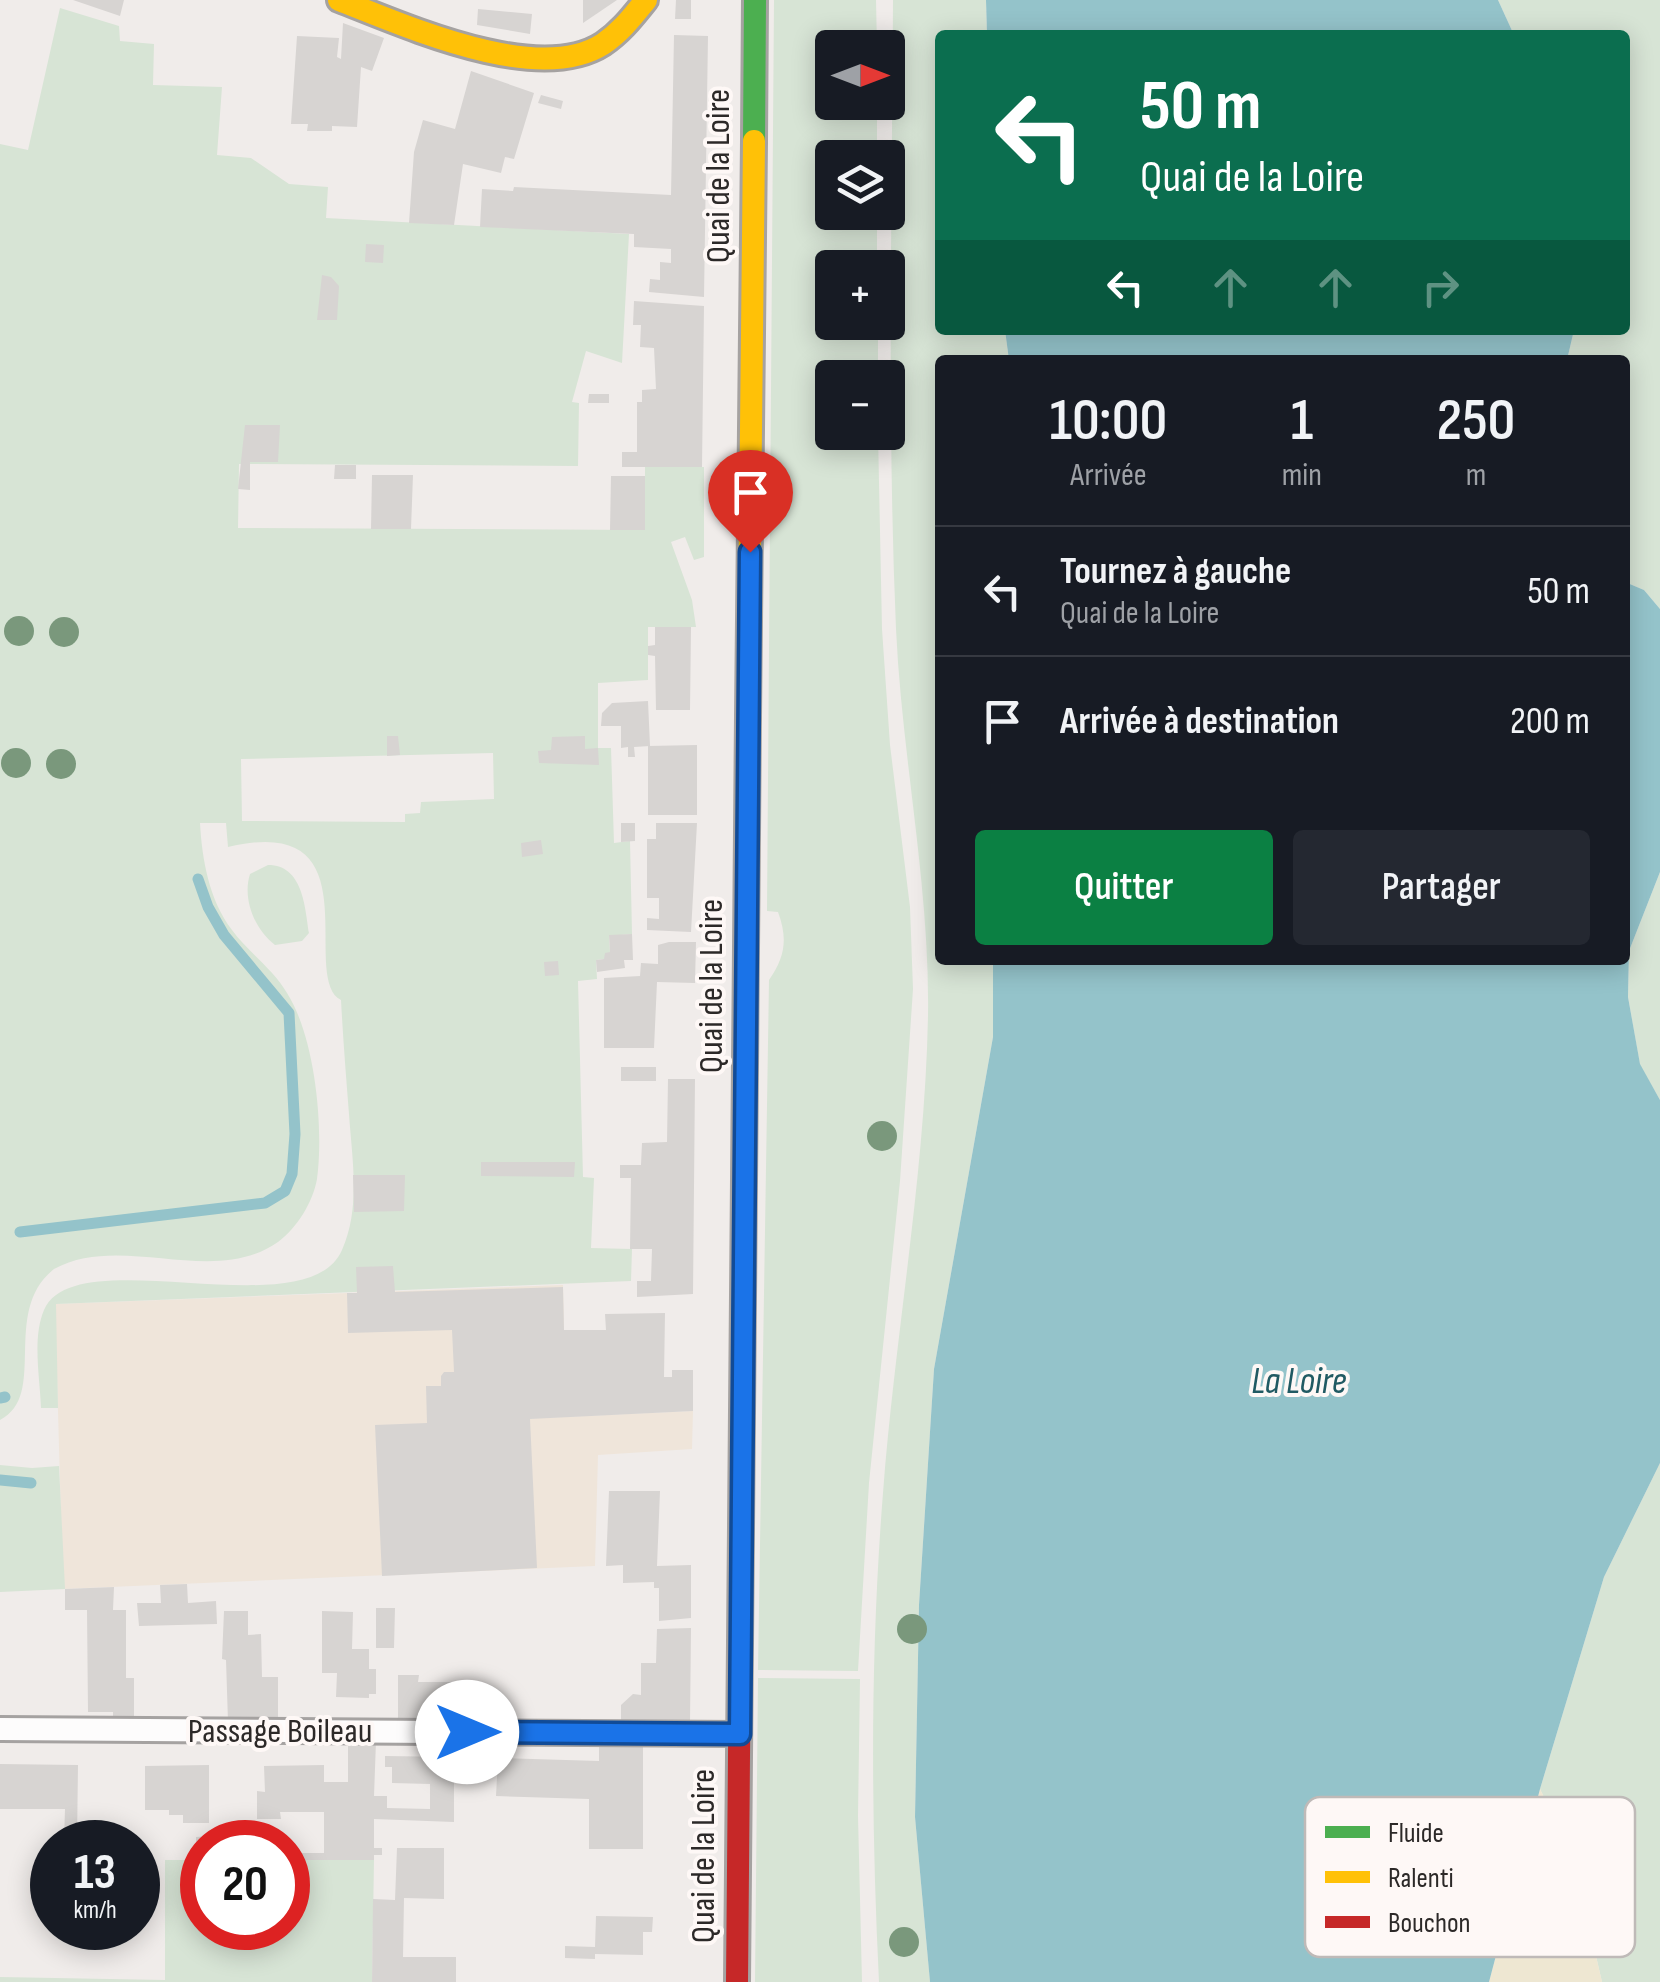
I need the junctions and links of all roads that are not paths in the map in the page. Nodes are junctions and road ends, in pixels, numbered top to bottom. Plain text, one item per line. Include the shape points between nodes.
1 (338, 0) edge
2 (646, 0) edge
3 (754, 0) edge
4 (0, 1729) edge
5 (740, 1734) junction
6 (737, 1977) edge

1 - 2 main road via 496,55 558,60 593,49 622,29
3 - 5 main road, Quai de la Loire
4 - 5 lane, Passage Boileau
5 - 6 main road, Quai de la Loire

